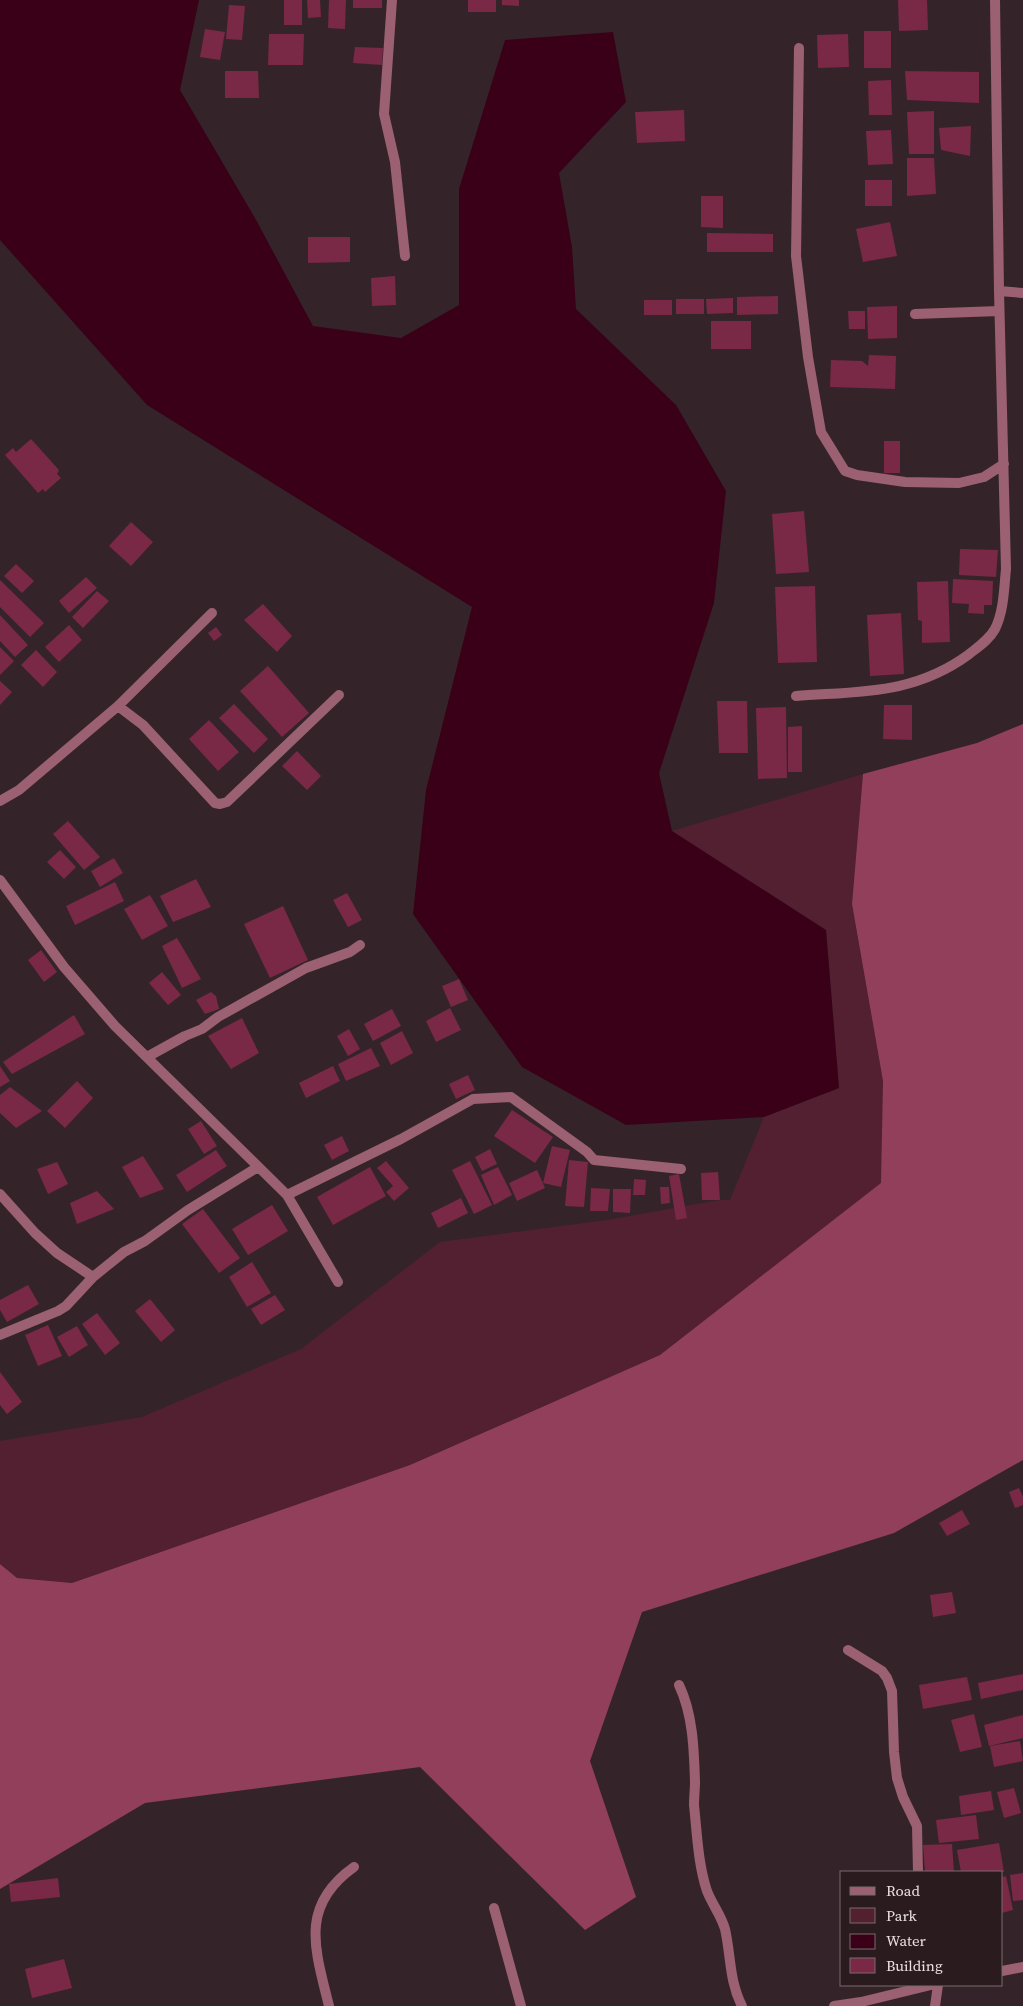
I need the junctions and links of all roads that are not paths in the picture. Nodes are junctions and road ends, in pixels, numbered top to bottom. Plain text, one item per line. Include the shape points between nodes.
1 (392, 0) edge
2 (995, 0) edge
3 (799, 48) dead end
4 (406, 256) dead end
5 (998, 290) junction
6 (1023, 293) edge
7 (999, 311) junction
8 (915, 314) dead end
9 (1004, 464) junction
10 (212, 613) dead end
11 (339, 695) dead end
12 (796, 696) dead end
13 (118, 706) junction
14 (0, 801) edge
15 (0, 880) edge
16 (360, 945) dead end
17 (147, 1057) junction
18 (258, 1167) junction
19 (682, 1169) dead end
20 (0, 1194) edge
21 (288, 1195) junction
22 (94, 1277) junction
23 (338, 1282) dead end
24 (0, 1335) edge
25 (848, 1650) dead end
26 (679, 1685) dead end
27 (354, 1867) dead end
28 (918, 1871) edge
29 (494, 1908) dead end
30 (1023, 1967) edge
31 (1003, 1971) edge
32 (928, 1986) edge
33 (938, 1986) edge
34 (329, 2006) edge
35 (521, 2006) edge
36 (742, 2006) edge
37 (834, 2006) edge
38 (935, 2006) edge

1 - 4 street via 384,114 395,162
2 - 5 street
3 - 9 street via 796,256 821,432 844,471 857,476 905,482 959,483 984,477
5 - 6 street
5 - 7 street
7 - 8 street
7 - 9 street
9 - 12 street via 1006,569 1001,613 985,642 919,682 894,688
10 - 13 street
11 - 13 street via 227,802 220,804 215,803 144,725
13 - 14 street via 19,790
15 - 17 street via 64,967 115,1026
16 - 17 street via 350,952 306,968
17 - 18 street
18 - 21 street
18 - 22 street via 124,1252
19 - 21 street via 594,1160 511,1097 473,1099
20 - 22 street via 35,1233
21 - 23 street
22 - 24 street via 58,1311
25 - 28 street via 882,1670 892,1691 897,1778 917,1826
26 - 36 street via 690,1724 694,1802 704,1879 725,1928 732,1982
27 - 34 street via 327,1892 316,1917 315,1933
29 - 35 street
30 - 31 street
32 - 37 street
33 - 38 street

